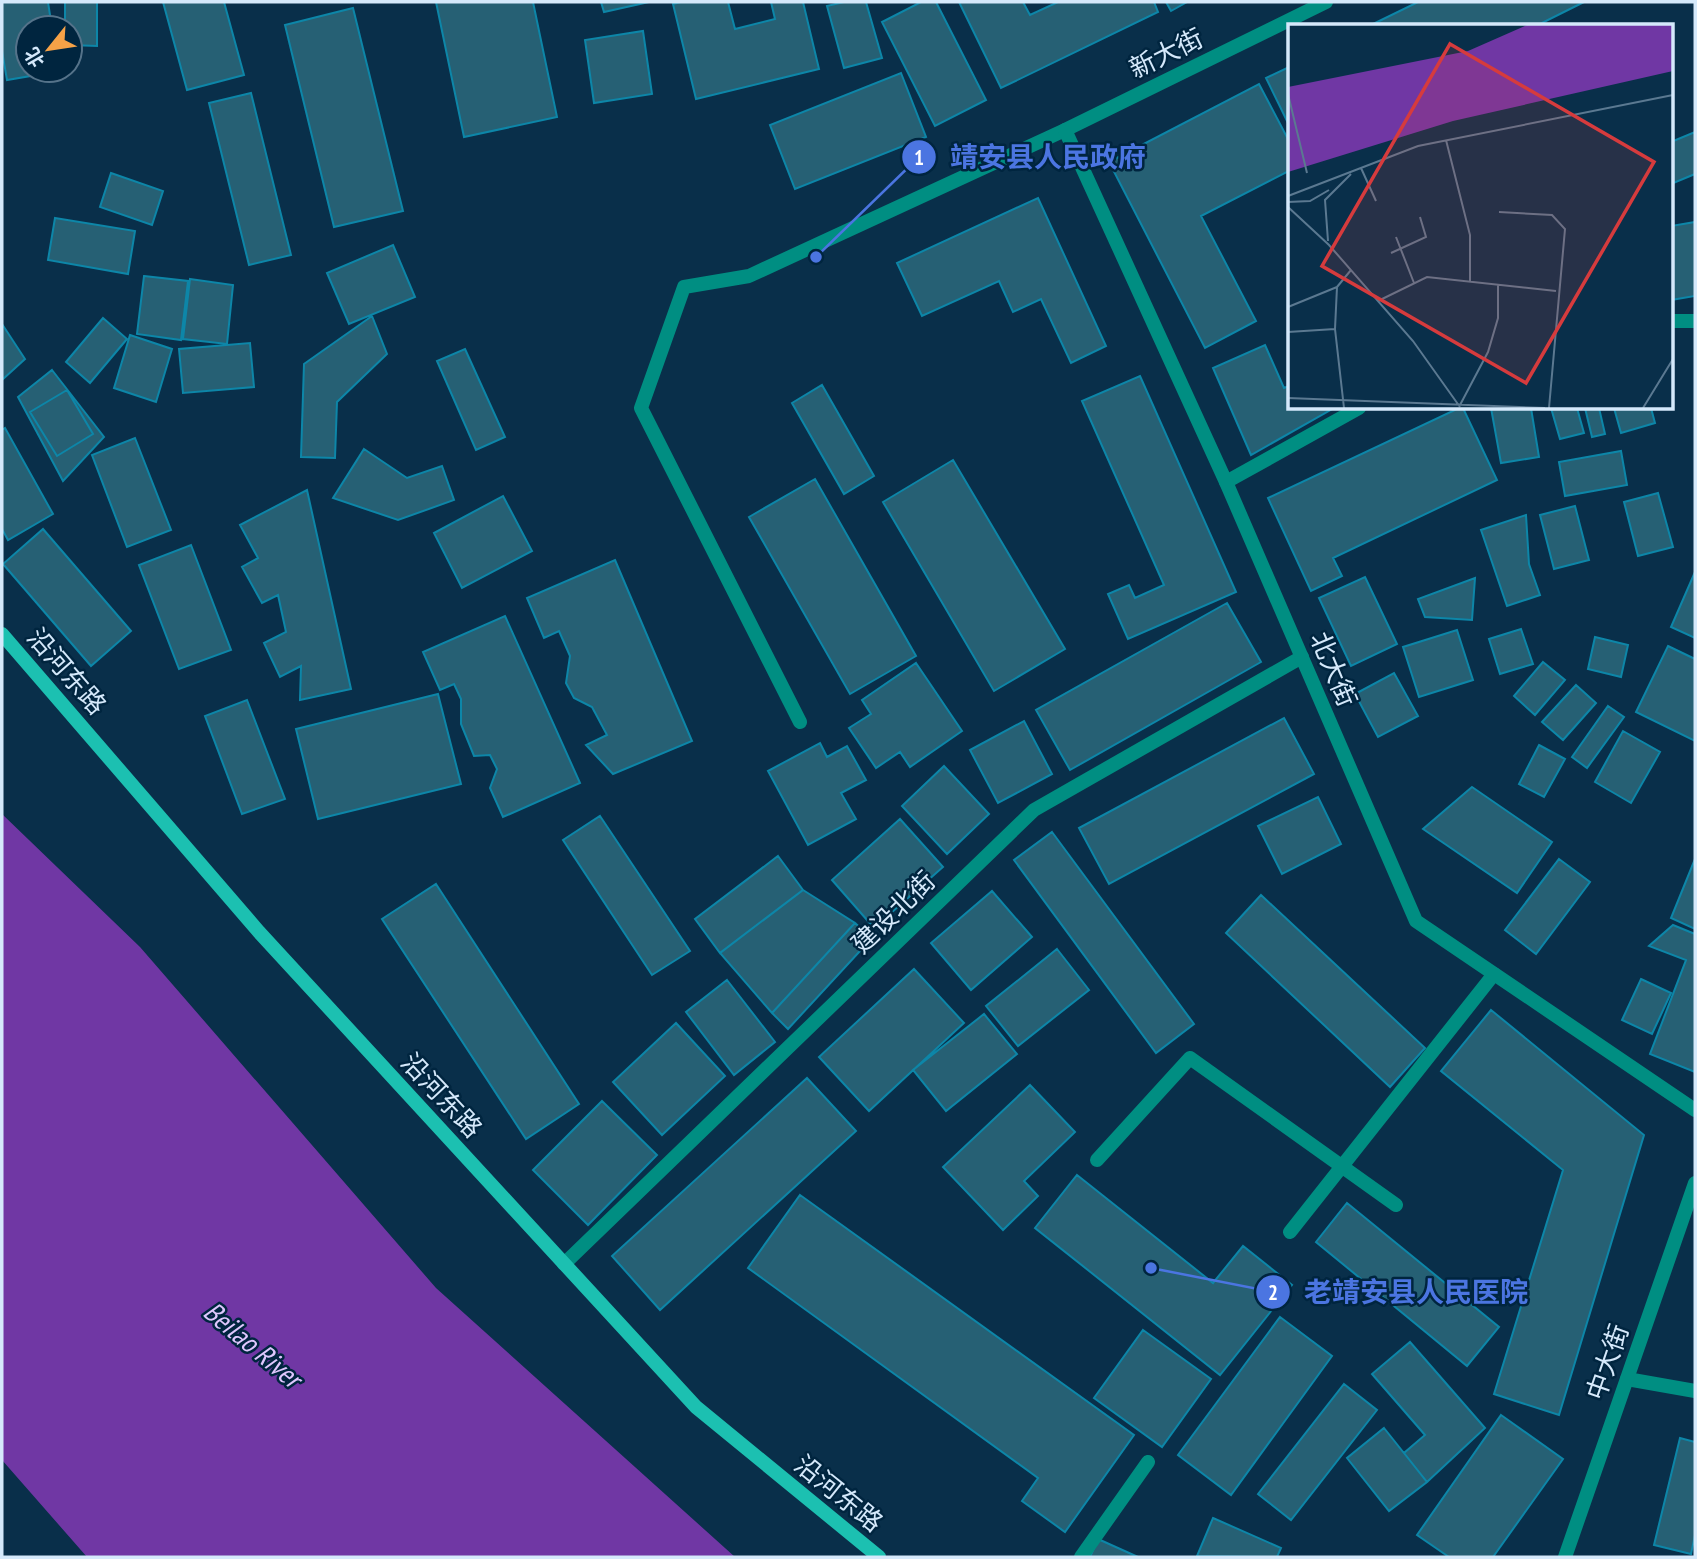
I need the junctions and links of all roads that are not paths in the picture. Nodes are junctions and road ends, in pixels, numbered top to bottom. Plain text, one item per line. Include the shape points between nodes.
1 (1326, 2) edge
2 (1065, 130) junction
3 (1672, 321) edge
4 (1695, 321) edge
5 (1355, 410) edge
6 (1226, 482) junction
7 (2, 634) edge
8 (1302, 657) junction
9 (800, 722) dead end
10 (1494, 974) junction
11 (1695, 1110) edge
12 (1097, 1160) dead end
13 (1342, 1166) junction
14 (1695, 1183) edge
15 (1396, 1205) dead end
16 (1290, 1232) dead end
17 (564, 1264) junction
18 (1627, 1379) junction
19 (1695, 1391) edge
20 (1149, 1462) dead end
21 (879, 1557) edge
22 (1081, 1557) edge
23 (1565, 1557) edge

1 - 2 street, 新大街
2 - 6 street, 北大街
2 - 9 street, 新大街 via 749,276 684,287 642,408
3 - 4 street
5 - 6 street
6 - 8 street, 北大街
7 - 17 main road, 沿河东路 via 259,932
8 - 10 street, 北大街 via 1416,921
8 - 17 street, 建设北街 via 1034,810
10 - 11 street, 北大街
10 - 13 street
12 - 13 street via 1190,1058
13 - 15 street
13 - 16 street
14 - 18 street, 中大街
17 - 21 main road, 沿河东路 via 696,1407
18 - 19 street
18 - 23 street, 中大街
20 - 22 street

